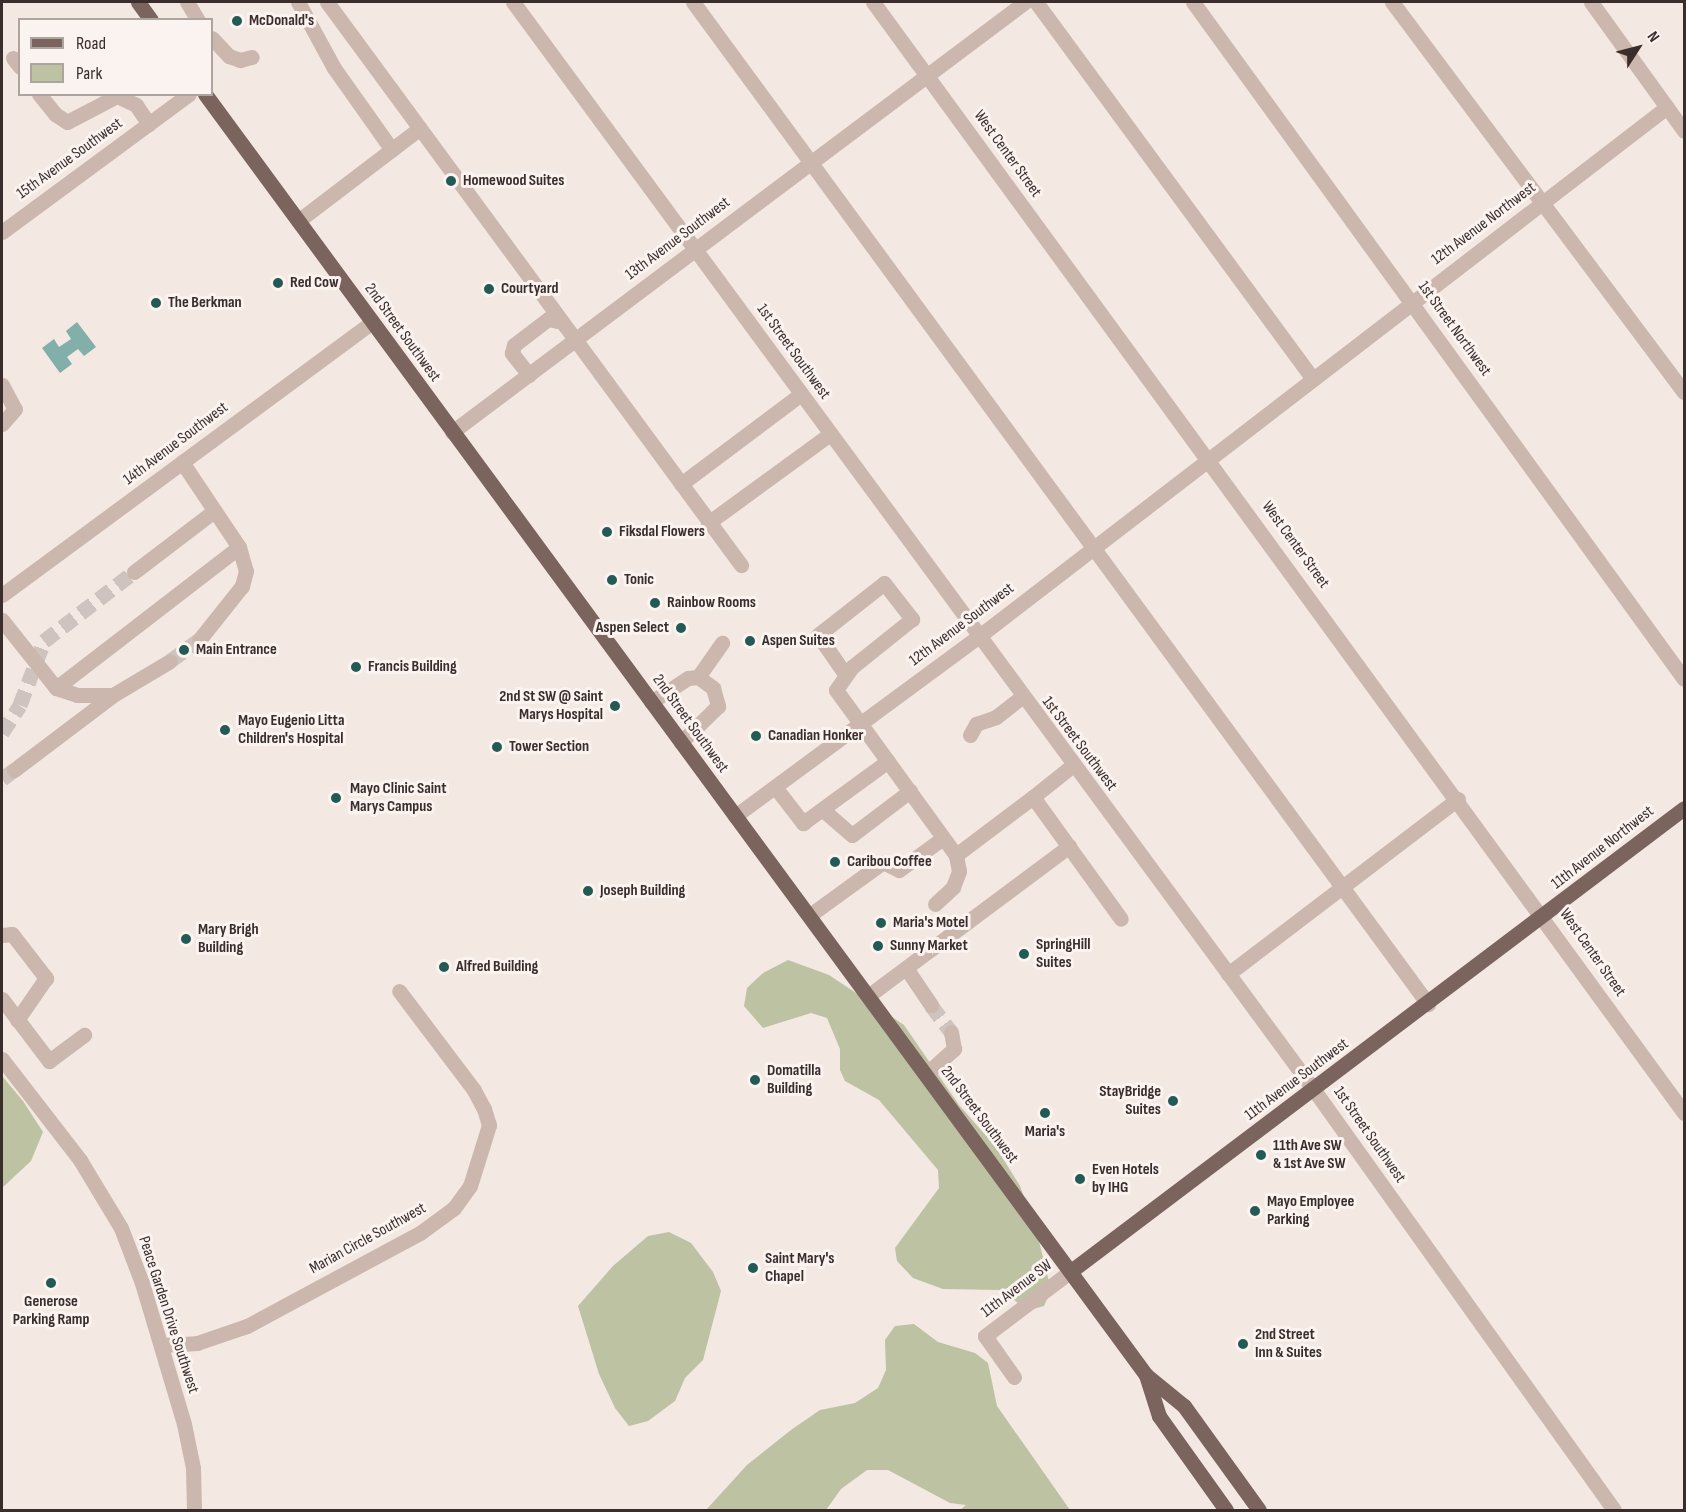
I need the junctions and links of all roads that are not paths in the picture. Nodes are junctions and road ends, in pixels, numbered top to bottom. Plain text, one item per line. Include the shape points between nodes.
1 (138, 2) edge
2 (188, 2) edge
3 (298, 2) edge
4 (327, 2) edge
5 (513, 2) edge
6 (693, 2) edge
7 (873, 2) edge
8 (1025, 2) edge
9 (1036, 2) edge
10 (1193, 2) edge
11 (1392, 2) edge
12 (1591, 2) edge
13 (150, 18) edge
14 (197, 18) edge
15 (213, 39) edge
16 (252, 57) dead end
17 (926, 74) junction
18 (41, 96) edge
19 (117, 96) edge
20 (117, 96) edge
21 (186, 96) edge
22 (206, 96) edge
23 (1667, 107) junction
24 (149, 124) junction
25 (420, 128) junction
26 (1684, 130) edge
27 (392, 150) junction
28 (810, 160) junction
29 (1540, 204) junction
30 (298, 221) junction
31 (2, 232) edge
32 (696, 249) junction
33 (1412, 302) junction
34 (372, 322) junction
35 (562, 322) junction
36 (575, 340) junction
37 (529, 375) junction
38 (1312, 379) junction
39 (2, 385) edge
40 (1684, 392) edge
41 (801, 394) junction
42 (2, 424) edge
43 (452, 432) junction
44 (830, 434) junction
45 (1209, 459) junction
46 (182, 462) junction
47 (681, 484) junction
48 (214, 511) junction
49 (708, 523) junction
50 (239, 547) junction
51 (1092, 549) junction
52 (741, 565) dead end
53 (134, 572) tunnel mouth
54 (2, 595) edge
55 (2, 620) edge
56 (978, 637) junction
57 (200, 640) tunnel mouth
58 (722, 643) dead end
59 (170, 661) tunnel mouth
60 (845, 674) junction
61 (698, 677) junction
62 (1684, 679) edge
63 (56, 688) junction
64 (113, 695) junction
65 (1022, 697) junction
66 (651, 702) junction
67 (861, 724) junction
68 (973, 733) dead end
69 (681, 742) junction
70 (888, 761) junction
71 (1073, 765) junction
72 (14, 770) tunnel mouth
73 (774, 787) junction
74 (910, 792) junction
75 (1033, 797) junction
76 (1458, 799) junction
77 (1684, 808) edge
78 (823, 810) junction
79 (735, 816) junction
80 (943, 838) junction
81 (1069, 846) junction
82 (956, 855) junction
83 (1345, 886) junction
84 (935, 904) dead end
85 (810, 915) junction
86 (1544, 916) junction
87 (1121, 919) dead end
88 (2, 935) edge
89 (906, 968) junction
90 (1228, 974) junction
91 (399, 991) dead end
92 (868, 996) junction
93 (2, 999) edge
94 (1428, 1004) junction
95 (931, 1005) tunnel mouth
96 (17, 1020) junction
97 (951, 1032) dead end
98 (84, 1035) dead end
99 (2, 1059) edge
100 (926, 1074) junction
101 (1314, 1090) junction
102 (1684, 1113) edge
103 (1071, 1271) junction
104 (161, 1345) junction
105 (1146, 1375) junction
106 (1014, 1377) dead end
107 (194, 1510) edge
108 (1226, 1510) edge
109 (1259, 1510) edge
110 (1614, 1510) edge

1 - 13 main road
2 - 14 street
3 - 27 street via 334,68
4 - 25 street
5 - 32 street, 1st Street Southwest
6 - 28 street
7 - 17 street, West Center Street
8 - 17 street, 13th Avenue Southwest
9 - 38 street
10 - 33 street, 1st Street Northwest
11 - 29 street
12 - 23 street
15 - 16 street via 229,56 240,60
17 - 28 street, 13th Avenue Southwest
17 - 45 street, West Center Street
18 - 19 street via 67,122
20 - 24 street via 136,105
21 - 24 street, 15th Avenue Southwest
22 - 30 main road, 2nd Street Southwest
23 - 26 street
23 - 29 street, 12th Avenue Northwest
24 - 31 street, 15th Avenue Southwest
25 - 27 street
25 - 35 street
27 - 30 street
28 - 32 street, 13th Avenue Southwest
28 - 51 street
29 - 33 street, 12th Avenue Northwest
29 - 40 street
30 - 34 main road, 2nd Street Southwest
32 - 36 street, 13th Avenue Southwest
32 - 41 street, 1st Street Southwest
33 - 38 street, 12th Avenue Northwest
33 - 62 street, 1st Street Northwest
34 - 43 main road, 2nd Street Southwest
34 - 46 street, 14th Avenue Southwest
35 - 36 street
35 - 37 street via 548,319 514,345 512,353
36 - 37 street, 13th Avenue Southwest
36 - 47 street
37 - 43 street, 13th Avenue Southwest
38 - 45 street, 12th Avenue Northwest
39 - 42 street via 15,410
41 - 44 street, 1st Street Southwest
41 - 47 street
43 - 66 main road, 2nd Street Southwest
44 - 49 street
44 - 56 street, 1st Street Southwest
45 - 51 street, 12th Avenue Southwest
45 - 76 street, West Center Street
46 - 48 street
46 - 54 street, 14th Avenue Southwest
47 - 49 street
48 - 50 street
48 - 53 street
49 - 52 street
50 - 57 street via 246,571 242,586
50 - 63 street
51 - 56 street, 12th Avenue Southwest
51 - 83 street
55 - 63 street
56 - 65 street, 1st Street Southwest
56 - 67 street, 12th Avenue Southwest
58 - 61 street
59 - 64 street
60 - 60 street via 912,619 884,583 818,635
60 - 67 street via 836,690
61 - 66 street via 688,678
61 - 69 street via 713,688 718,705
63 - 64 street via 77,695
64 - 72 street
65 - 68 street via 983,733
65 - 71 street, 1st Street Southwest
66 - 69 main road, 2nd Street Southwest
67 - 70 street
67 - 73 street, 12th Avenue Southwest
69 - 79 main road, 2nd Street Southwest
70 - 74 street
70 - 78 street
71 - 75 street
71 - 90 street, 1st Street Southwest
73 - 78 street via 803,823
73 - 79 street, 12th Avenue Southwest
74 - 78 street via 852,835
74 - 80 street
75 - 81 street
75 - 82 street
76 - 83 street
76 - 86 street, West Center Street
77 - 86 main road, 11th Avenue Northwest
79 - 85 main road, 2nd Street Southwest
80 - 82 street
80 - 85 street via 899,870 883,862
81 - 87 street
81 - 89 street
82 - 84 street via 959,871 953,886
83 - 90 street
83 - 94 street
85 - 92 main road, 2nd Street Southwest
86 - 94 main road, 11th Avenue Southwest
86 - 102 street, West Center Street
88 - 96 street via 12,934 46,978
89 - 92 street
89 - 95 street
90 - 101 street, 1st Street Southwest
91 - 104 street, Marian Circle Southwest via 484,1109 489,1125 470,1186 454,1208 420,1233 247,1326 197,1343
92 - 100 main road, 2nd Street Southwest
93 - 96 street
94 - 101 main road, 11th Avenue Southwest
96 - 98 street via 49,1061
97 - 100 street via 954,1048
99 - 104 street, Peace Garden Drive Southwest via 80,1160 113,1213 140,1275
100 - 103 main road, 2nd Street Southwest
101 - 103 main road, 11th Avenue Southwest
101 - 110 street, 1st Street Southwest
103 - 105 main road, 2nd Street Southwest
103 - 106 street, 11th Avenue SW via 985,1336
104 - 107 street, Peace Garden Drive Southwest via 193,1468
105 - 108 main road, 2nd Street Southwest via 1159,1416
105 - 109 main road, 2nd Street Southwest via 1184,1406

